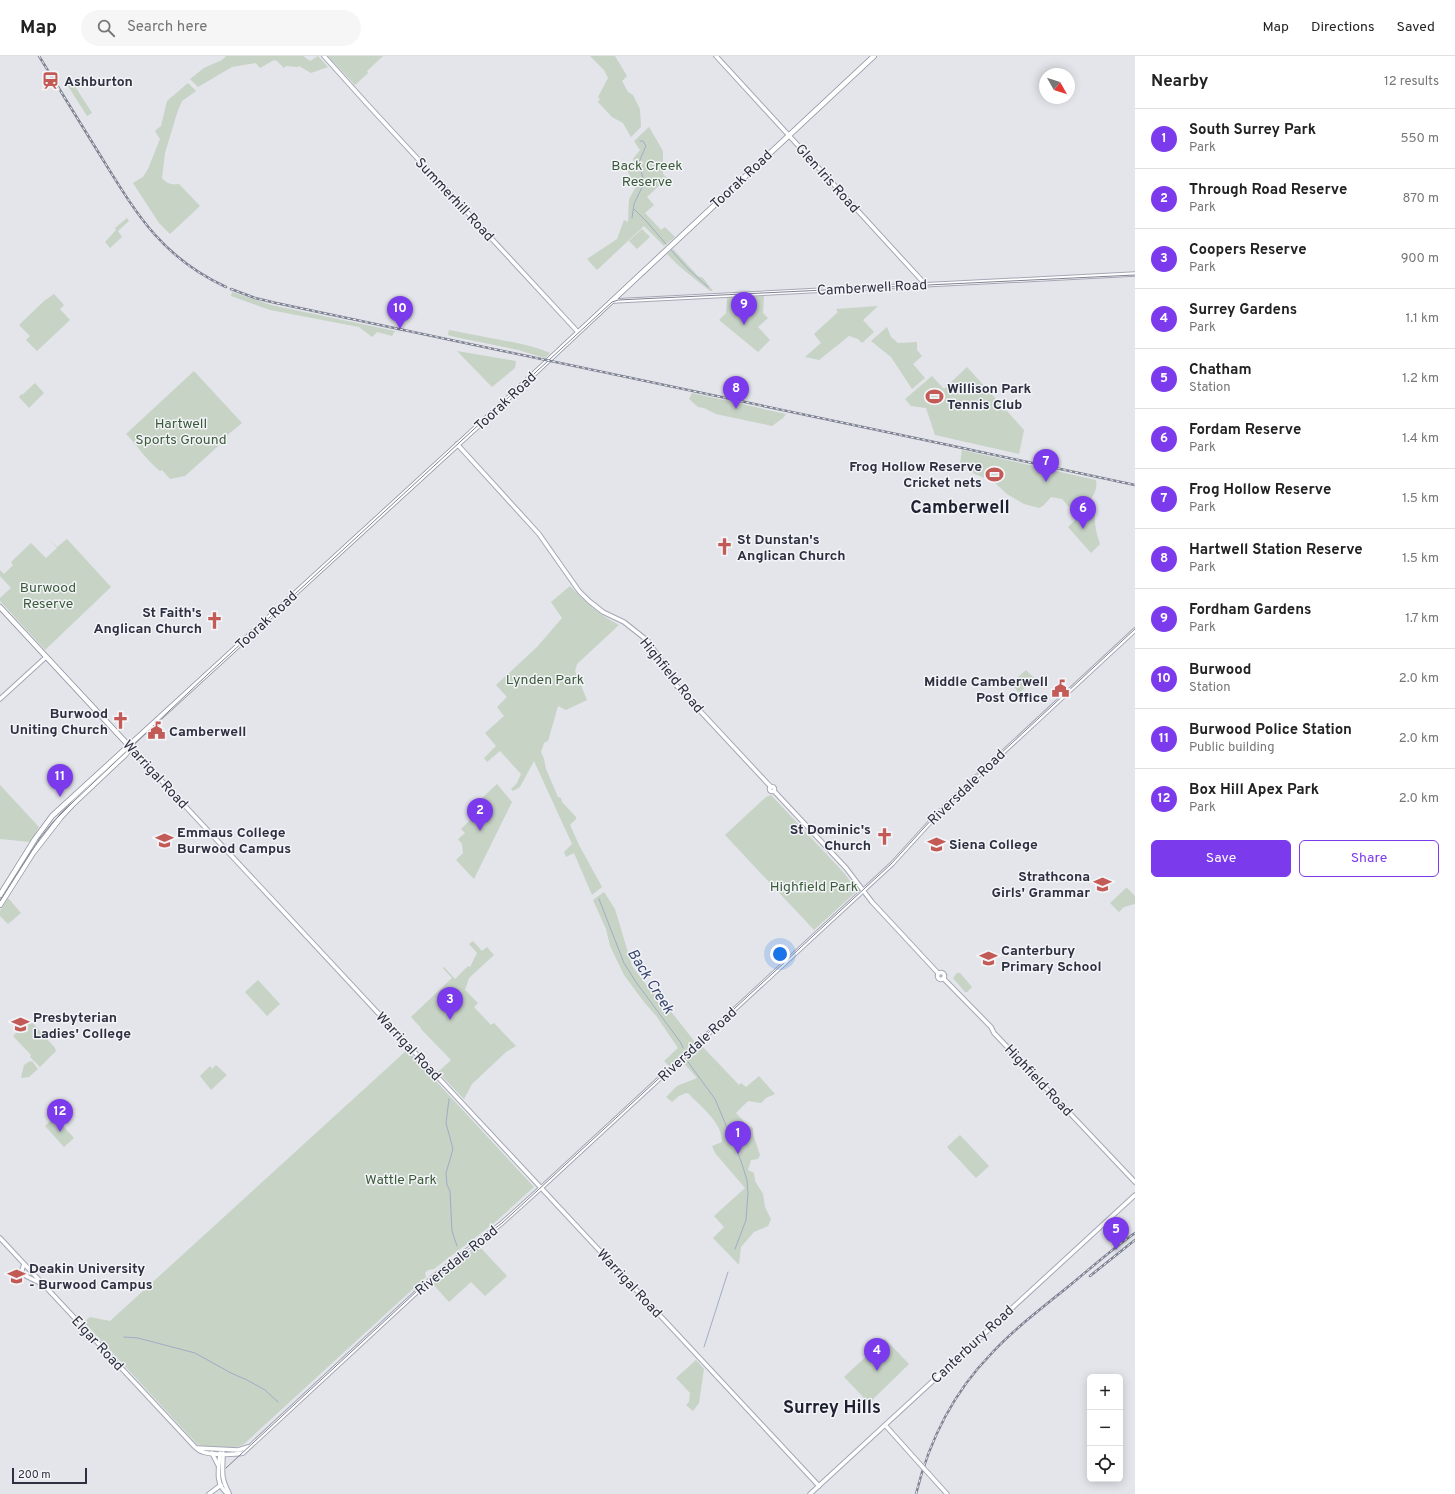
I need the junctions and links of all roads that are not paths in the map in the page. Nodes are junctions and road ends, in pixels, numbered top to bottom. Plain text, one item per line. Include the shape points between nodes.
1 (323, 56) edge
2 (714, 56) edge
3 (874, 56) edge
4 (788, 135) junction
5 (1135, 274) edge
6 (925, 284) junction
7 (622, 292) junction
8 (624, 299) junction
9 (610, 303) junction
10 (578, 332) junction
11 (457, 444) junction
12 (0, 607) edge
13 (1135, 630) edge
14 (46, 656) junction
15 (0, 699) edge
16 (131, 746) junction
17 (72, 801) junction
18 (44, 826) junction
19 (49, 832) junction
20 (39, 844) junction
21 (27, 851) junction
22 (18, 872) junction
23 (863, 890) junction
24 (0, 896) edge
25 (0, 905) edge
26 (1135, 1182) edge
27 (541, 1188) junction
28 (1135, 1195) edge
29 (0, 1238) edge
30 (24, 1264) junction
31 (24, 1275) dead end
32 (19, 1279) dead end
33 (43, 1284) junction
34 (885, 1425) junction
35 (249, 1447) junction
36 (197, 1448) junction
37 (222, 1452) junction
38 (212, 1453) junction
39 (230, 1454) junction
40 (223, 1459) junction
41 (219, 1466) junction
42 (221, 1484) junction
43 (819, 1486) junction
44 (210, 1493) edge
45 (229, 1494) edge
46 (810, 1494) edge
47 (947, 1494) edge

1 - 10 main road, Summerhill Road
2 - 4 main road, Glen Iris Road
3 - 4 highway, Toorak Road
4 - 6 main road, Glen Iris Road
4 - 7 highway, Toorak Road
5 - 6 main road, Camberwell Road
6 - 8 main road, Camberwell Road
7 - 8 main road via 620,296
7 - 9 highway, Toorak Road
8 - 9 main road, Camberwell Road
9 - 10 highway, Toorak Road
10 - 11 highway, Toorak Road
11 - 16 highway, Toorak Road
11 - 23 main road, Highfield Road via 539,534 579,591 603,612 624,622 648,641 676,684 849,871
12 - 14 highway, Warrigal Road
13 - 23 main road, Riversdale Road via 946,804 895,861
14 - 15 main road
14 - 16 highway, Warrigal Road
16 - 17 highway, Toorak Road via 125,755
16 - 27 main road, Warrigal Road
17 - 18 highway
17 - 19 highway
18 - 19 highway
18 - 21 highway
19 - 20 highway
20 - 21 highway
20 - 22 highway
21 - 22 highway
22 - 24 highway
22 - 25 highway
23 - 26 main road, Highfield Road via 874,905 938,973 943,974 943,978
23 - 27 main road, Riversdale Road
27 - 35 main road, Riversdale Road via 502,1223 432,1278
27 - 43 main road, Warrigal Road
28 - 34 main road, Canterbury Road
29 - 30 main road, Elgar Road
30 - 32 main road
30 - 33 main road, Elgar Road
31 - 33 main road
33 - 36 main road, Elgar Road
34 - 43 main road, Canterbury Road
34 - 47 main road, bridge
35 - 37 main road
35 - 39 main road, Riversdale Road via 241,1453
36 - 37 main road
36 - 38 main road, Elgar Road via 202,1452
37 - 38 main road, Elgar Road
37 - 39 main road, Riversdale Road
37 - 40 main road
37 - 41 main road
38 - 41 main road
39 - 40 main road
40 - 42 main road
41 - 42 main road
42 - 44 main road
42 - 45 main road
43 - 46 main road, Canterbury Road

